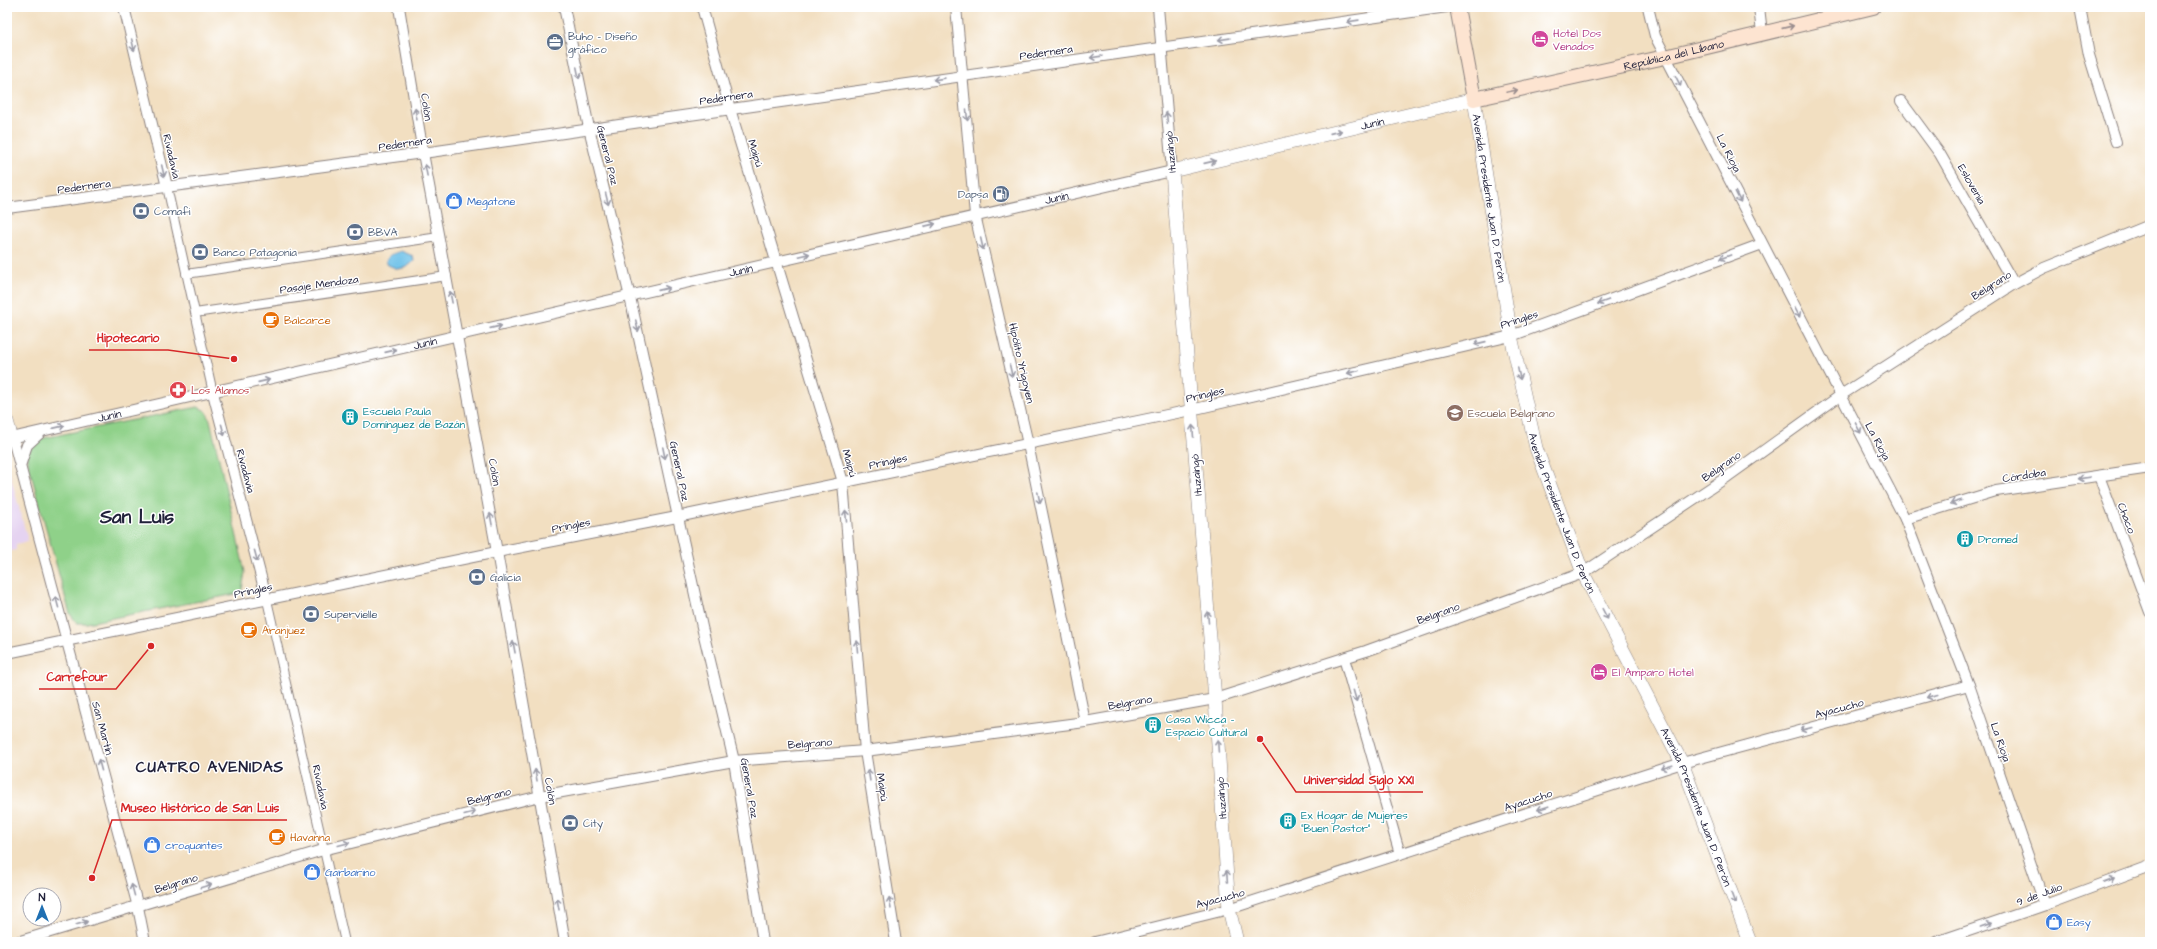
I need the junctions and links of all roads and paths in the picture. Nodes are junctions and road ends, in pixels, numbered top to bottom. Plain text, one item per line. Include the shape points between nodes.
1 (124, 7) edge
2 (399, 7) edge
3 (564, 7) edge
4 (702, 7) edge
5 (956, 7) edge
6 (1158, 7) edge
7 (1447, 7) edge
8 (1457, 7) edge
9 (1648, 7) edge
10 (1759, 7) edge
11 (1873, 7) edge
12 (2080, 7) edge
13 (1858, 9) edge
14 (1762, 33) junction
15 (1161, 49) junction
16 (1665, 57) junction
17 (963, 76) junction
18 (1474, 99) junction
19 (1900, 101) dead end
20 (730, 109) junction
21 (589, 128) junction
22 (2116, 142) dead end
23 (423, 153) junction
24 (1172, 171) junction
25 (166, 187) junction
26 (7, 208) edge
27 (975, 215) junction
28 (2150, 225) edge
29 (439, 237) junction
30 (1762, 244) junction
31 (777, 262) junction
32 (186, 274) junction
33 (447, 276) junction
34 (2014, 284) junction
35 (630, 297) junction
36 (195, 313) junction
37 (458, 336) junction
38 (1511, 336) junction
39 (213, 393) junction
40 (1841, 395) junction
41 (1191, 410) junction
42 (8, 430) edge
43 (44, 431) junction
44 (1028, 444) junction
45 (20, 466) junction
46 (2150, 468) edge
47 (2099, 476) junction
48 (843, 482) junction
49 (677, 517) junction
50 (1905, 519) junction
51 (497, 552) junction
52 (1583, 573) junction
53 (267, 600) junction
54 (2150, 612) edge
55 (67, 640) junction
56 (7, 653) edge
57 (1344, 658) junction
58 (1969, 686) junction
59 (1215, 699) junction
60 (1085, 722) junction
61 (865, 751) junction
62 (734, 761) junction
63 (1682, 762) junction
64 (540, 796) junction
65 (323, 850) junction
66 (1400, 854) junction
67 (2150, 866) edge
68 (2045, 905) junction
69 (138, 907) junction
70 (1229, 909) junction
71 (18, 942) edge
72 (145, 942) edge
73 (345, 942) edge
74 (565, 942) edge
75 (763, 942) edge
76 (896, 942) edge
77 (1095, 942) edge
78 (1237, 942) edge
79 (1750, 942) edge
80 (1936, 942) edge

1 -> 25 street, Rivadavia
23 -> 2 street, Colón
3 -> 21 street, General Paz
4 - 20 street, Maipú
5 - 17 street, Hipólito Yrigoyen
6 - 15 street, Ituzaingó
7 -> 15 street, Pedernera
8 - 18 main road, Avenida Presidente Juan D. Perón
9 - 16 street, La Rioja via 1651,28
10 - 14 street
11 - 13 main road, República del Líbano
12 - 22 street via 2089,55
14 -> 13 main road, República del Líbano
14 - 16 main road, República del Líbano
15 -> 17 street, Pedernera
24 -> 15 street, Ituzaingó
18 -> 16 main road, República del Líbano
16 -> 30 street, La Rioja
17 -> 20 street, Pedernera
17 -> 27 street, Hipólito Yrigoyen
24 -> 18 street, Junín
18 - 38 street, Avenida Presidente Juan D. Perón
19 - 34 street, Eslovenia via 1940,154
20 - 21 street, Pedernera
20 - 31 street, Maipú
21 - 23 street, Pedernera
21 -> 35 street, General Paz
23 - 25 street, Pedernera
29 -> 23 street, Colón
24 - 27 street, Junín
24 - 41 street, Ituzaingó
25 - 26 street, Pedernera
25 - 32 street, Rivadavia
31 -> 27 street, Junín
27 -> 44 street, Hipólito Yrigoyen
28 - 34 street, Belgrano via 2044,268
29 - 32 street
29 - 33 street, Colón
30 -> 38 street, Pringles
30 -> 40 street, La Rioja
35 -> 31 street, Junín
31 - 48 street, Maipú
32 - 36 street, Rivadavia
33 - 36 street, Pasaje Mendoza
37 -> 33 street, Colón
34 - 40 street, Belgrano
37 -> 35 street, Junín
35 -> 49 street, General Paz
36 - 39 street, Rivadavia
39 -> 37 street, Junín
51 -> 37 street, Colón
38 -> 41 street, Pringles
38 -> 52 street, Avenida Presidente Juan D. Perón via 1536,448
43 -> 39 street, Junín
39 -> 53 street, Rivadavia
40 -> 50 street, La Rioja
40 - 52 street, Belgrano via 1727,477
41 - 44 street, Pringles
59 -> 41 street, Ituzaingó
42 - 43 street, Junín
42 - 45 street, San Martín
43 - 45 street via 28,443
44 - 48 street, Pringles
44 -> 60 street, Hipólito Yrigoyen
55 -> 45 street, San Martín
46 - 47 street, Córdoba
47 -> 50 street, Córdoba via 1996,491
47 - 54 street, Chaco
48 - 49 street, Pringles
61 -> 48 street, Maipú
49 - 51 street, Pringles
49 - 62 street, General Paz
50 - 58 street, La Rioja
51 - 53 street, Pringles
64 -> 51 street, Colón
52 - 57 street, Belgrano
52 -> 63 street, Avenida Presidente Juan D. Perón
53 - 55 street, Pringles
53 - 65 street, Rivadavia
55 - 56 street, Pringles
69 -> 55 street, San Martín
57 - 59 street, Belgrano
57 -> 66 street
58 -> 63 street, Ayacucho
58 - 68 street, La Rioja
59 - 60 street, Belgrano
70 -> 59 street, Ituzaingó
60 - 61 street, Belgrano
61 - 62 street, Belgrano
76 -> 61 street, Maipú
62 - 64 street, Belgrano
62 - 75 street, General Paz
63 -> 66 street, Ayacucho
63 -> 79 street, Avenida Presidente Juan D. Perón
65 -> 64 street, Belgrano
74 -> 64 street, Colón
69 -> 65 street, Belgrano
65 - 73 street, Rivadavia
66 - 70 street, Ayacucho
68 -> 67 street, 9 de Julio
80 -> 68 street, 9 de Julio
71 -> 69 street, Belgrano
69 - 72 street, San Martín
70 - 77 street, Ayacucho
70 - 78 street, Ituzaingó

